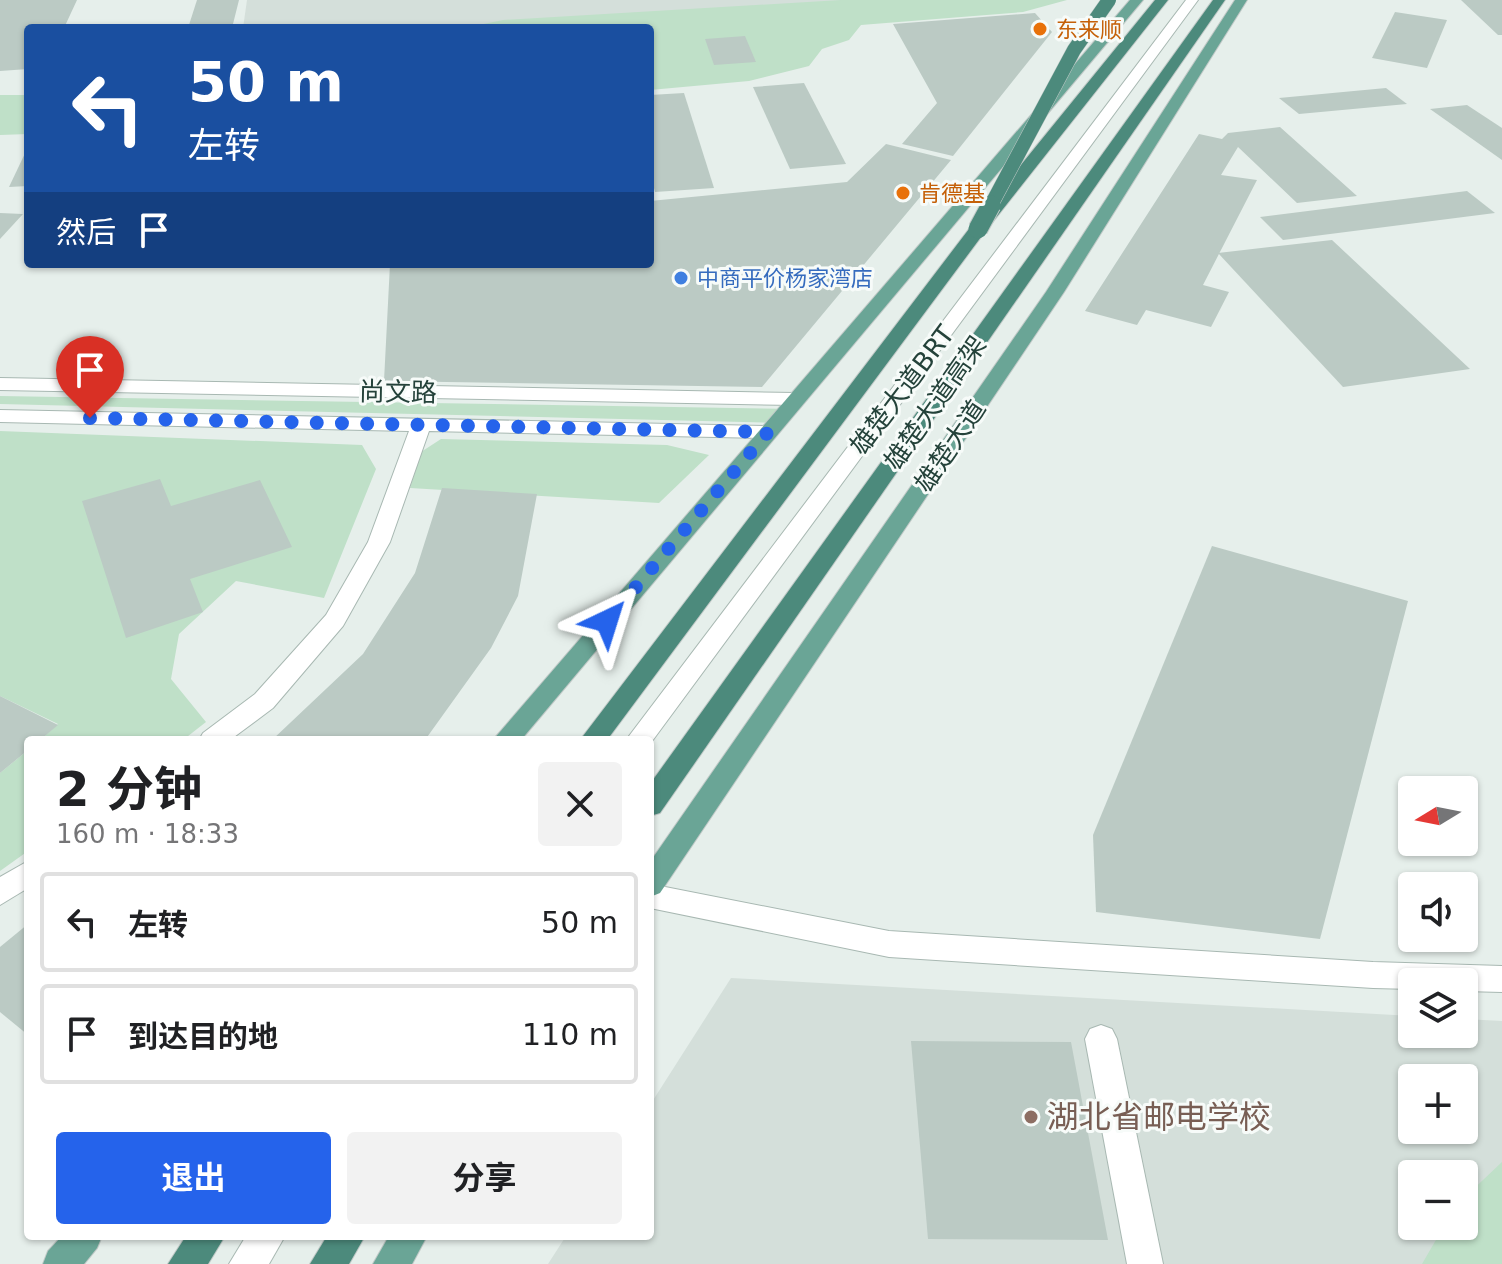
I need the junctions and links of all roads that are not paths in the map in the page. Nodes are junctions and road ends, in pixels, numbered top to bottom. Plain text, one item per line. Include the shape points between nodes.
1 (1109, 0) edge
2 (1137, 0) edge
3 (1162, 0) edge
4 (1192, 0) edge
5 (1219, 0) edge
6 (1241, 0) edge
7 (978, 229) junction
8 (0, 384) edge
9 (795, 399) junction
10 (0, 416) edge
11 (421, 425) junction
12 (768, 432) junction
13 (217, 736) edge
14 (509, 736) edge
15 (596, 736) edge
16 (642, 736) edge
17 (654, 799) edge
18 (24, 876) edge
19 (654, 879) edge
20 (0, 893) edge
21 (654, 897) edge
22 (1502, 979) edge
23 (1101, 1039) dead end
24 (82, 1240) edge
25 (205, 1240) edge
26 (265, 1240) edge
27 (345, 1240) edge
28 (407, 1240) edge
29 (61, 1264) edge
30 (186, 1264) edge
31 (247, 1264) edge
32 (328, 1264) edge
33 (391, 1264) edge
34 (1145, 1264) edge

1 - 7 highway, bridge via 1074,50
2 - 9 main road
3 - 7 highway, bridge
4 - 16 street, 雄楚大道BRT
5 - 17 highway, 雄楚大道高架
6 - 19 main road, 雄楚大道 via 1055,292
7 - 15 highway
8 - 9 street, 尚文路
9 - 12 main road
10 - 11 street
11 - 12 street
11 - 13 street via 379,542 335,620 264,701
12 - 14 main road
18 - 20 street
21 - 22 street via 889,944
23 - 34 street
24 - 29 main road
25 - 30 highway
26 - 31 street
27 - 32 highway
28 - 33 main road

